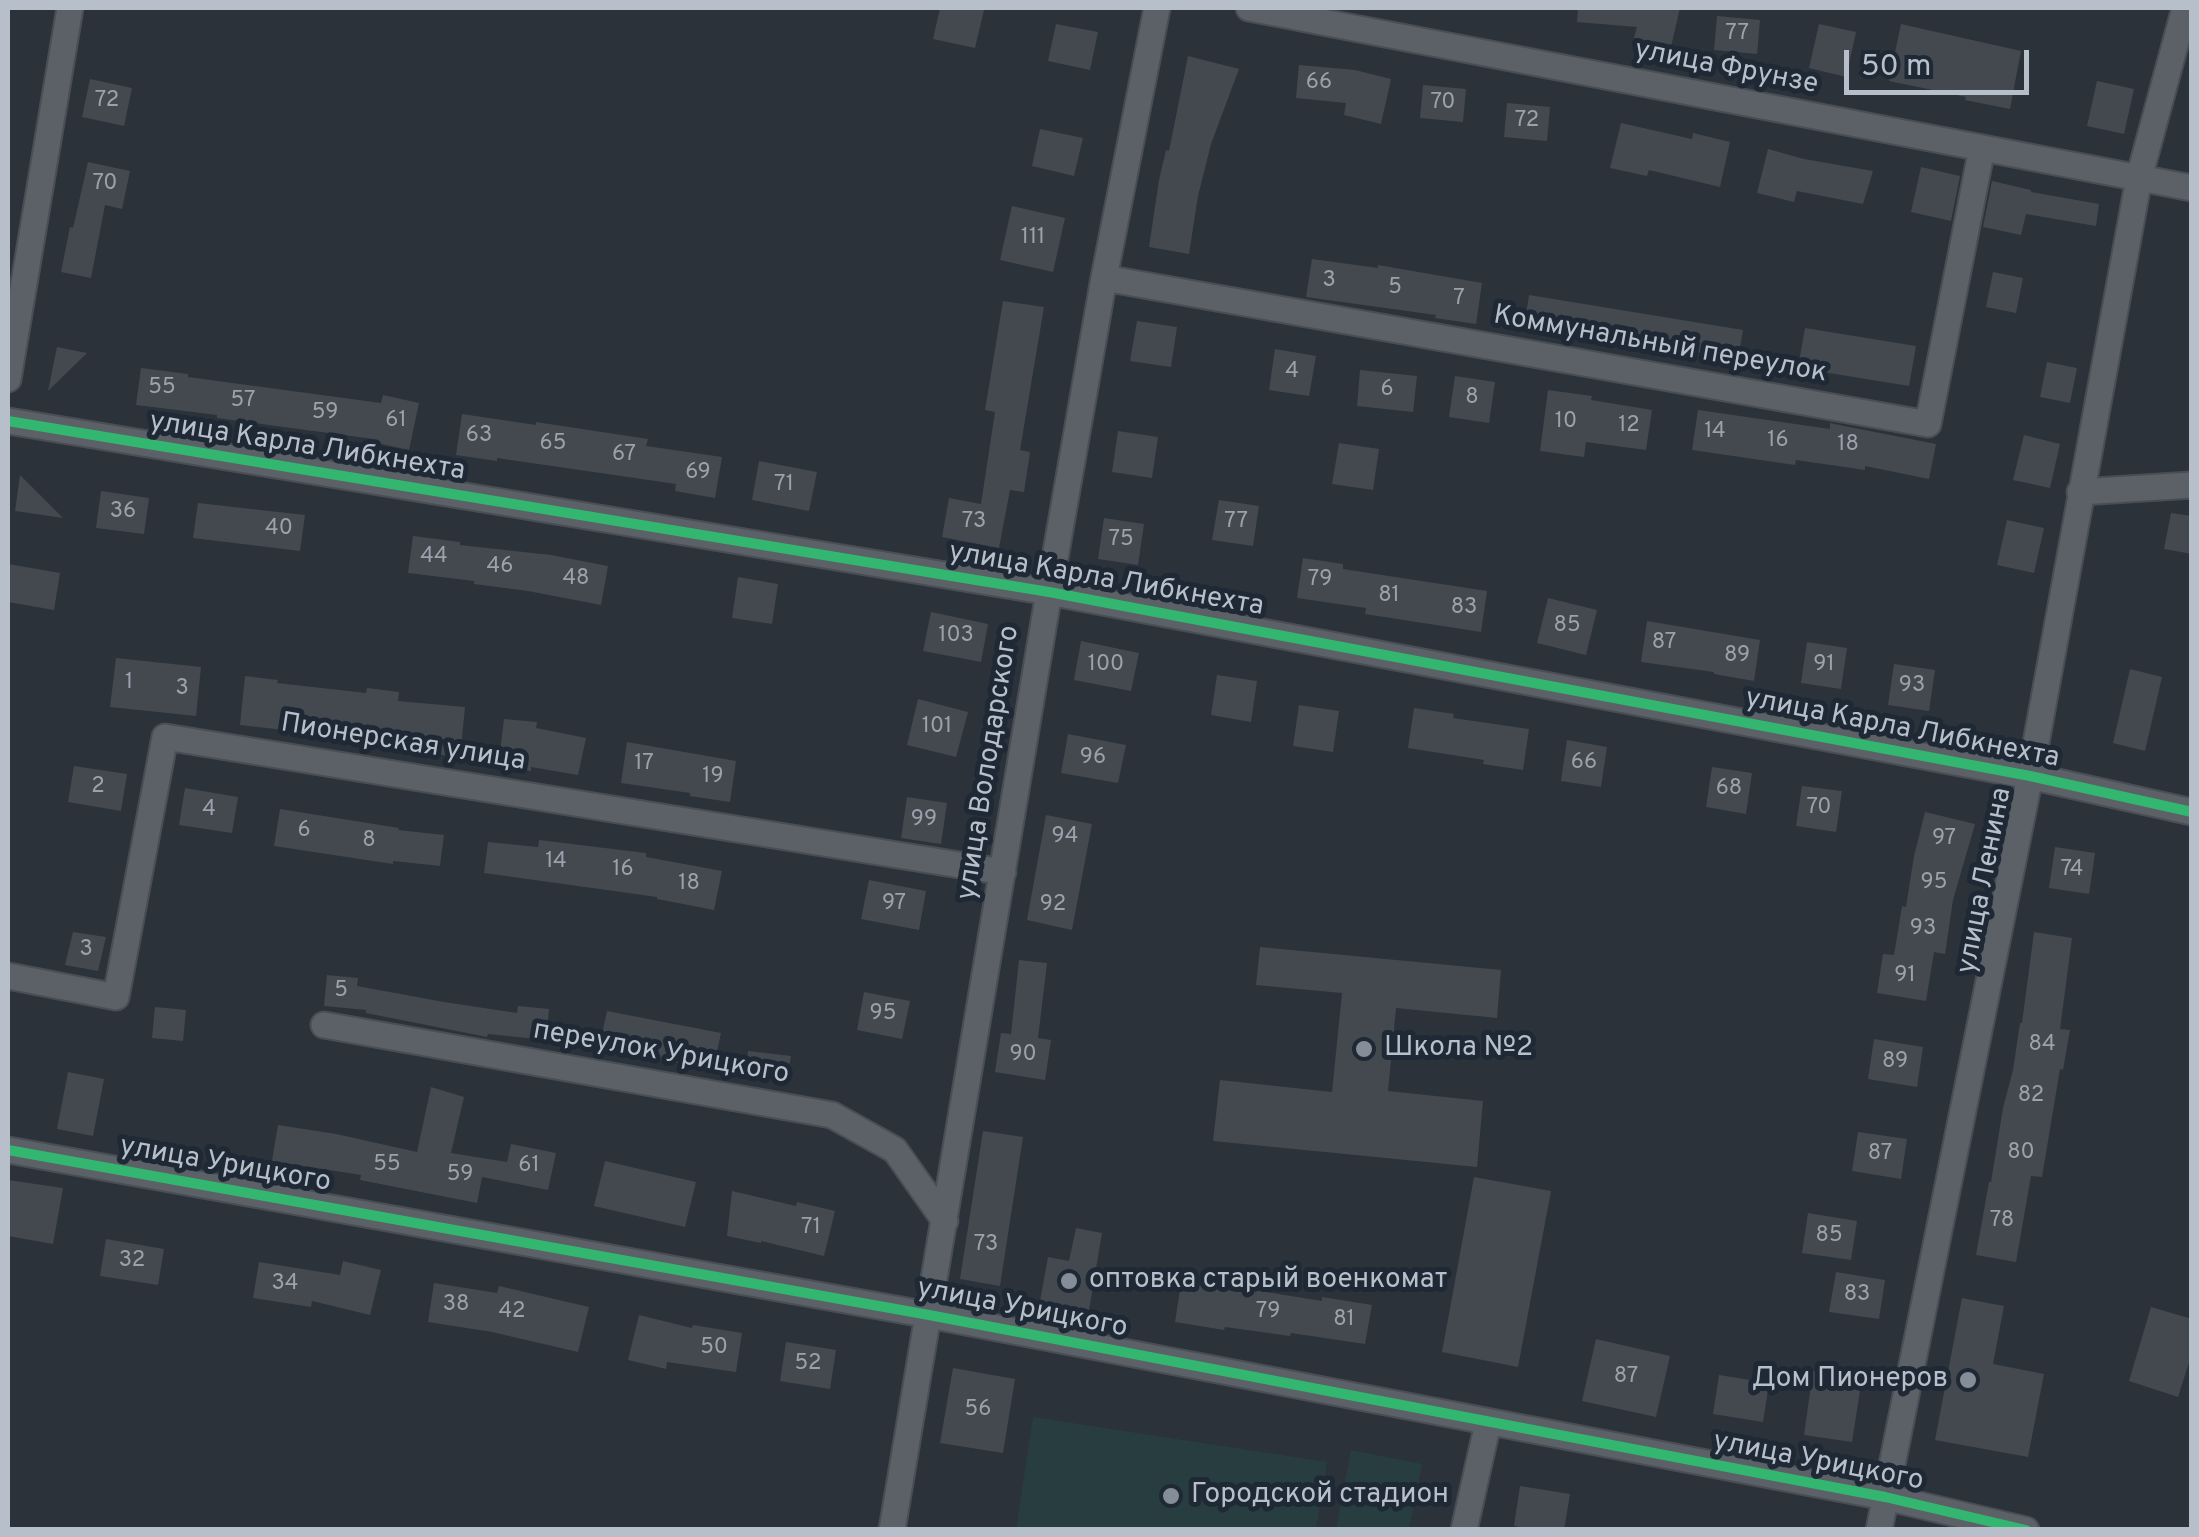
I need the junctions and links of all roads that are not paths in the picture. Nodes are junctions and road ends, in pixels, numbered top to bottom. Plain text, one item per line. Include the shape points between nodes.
1 (70, 8) edge
2 (1158, 8) edge
3 (1249, 8) edge
4 (2184, 8) edge
5 (1982, 148) junction
6 (2140, 178) junction
7 (2192, 188) edge
8 (1104, 278) junction
9 (8, 379) edge
10 (8, 421) edge
11 (2192, 485) edge
12 (2080, 492) junction
13 (1049, 592) junction
14 (2030, 776) junction
15 (2192, 812) edge
16 (1002, 872) junction
17 (8, 976) edge
18 (324, 1024) dead end
19 (8, 1150) edge
20 (944, 1221) junction
21 (929, 1315) junction
22 (1488, 1423) junction
23 (1885, 1498) junction
24 (892, 1530) edge
25 (1464, 1530) edge
26 (1879, 1530) edge
27 (2026, 1530) edge

1 - 9 street
2 - 8 street, улица Володарского
3 - 5 street, улица Фрунзе
4 - 6 street, улица Ленина
5 - 6 street, улица Фрунзе
5 - 8 street, Коммунальный переулок via 1928,424
6 - 7 street, улица Фрунзе
6 - 12 street, улица Ленина
8 - 13 street, улица Володарского
10 - 13 street, улица Карла Либкнехта
11 - 12 street
12 - 14 street, улица Ленина
13 - 14 street, улица Карла Либкнехта
13 - 16 street, улица Володарского
14 - 15 street, улица Карла Либкнехта
14 - 23 street, улица Ленина
16 - 17 street, Пионерская улица via 165,737 116,997
16 - 20 street, улица Володарского
18 - 20 street, переулок Урицкого via 832,1116 895,1150
19 - 21 street, улица Урицкого
20 - 21 street, улица Володарского
21 - 22 street, улица Урицкого
21 - 24 street, улица Володарского
22 - 23 street, улица Урицкого
22 - 25 street
23 - 26 street, улица Ленина
23 - 27 street, улица Урицкого

